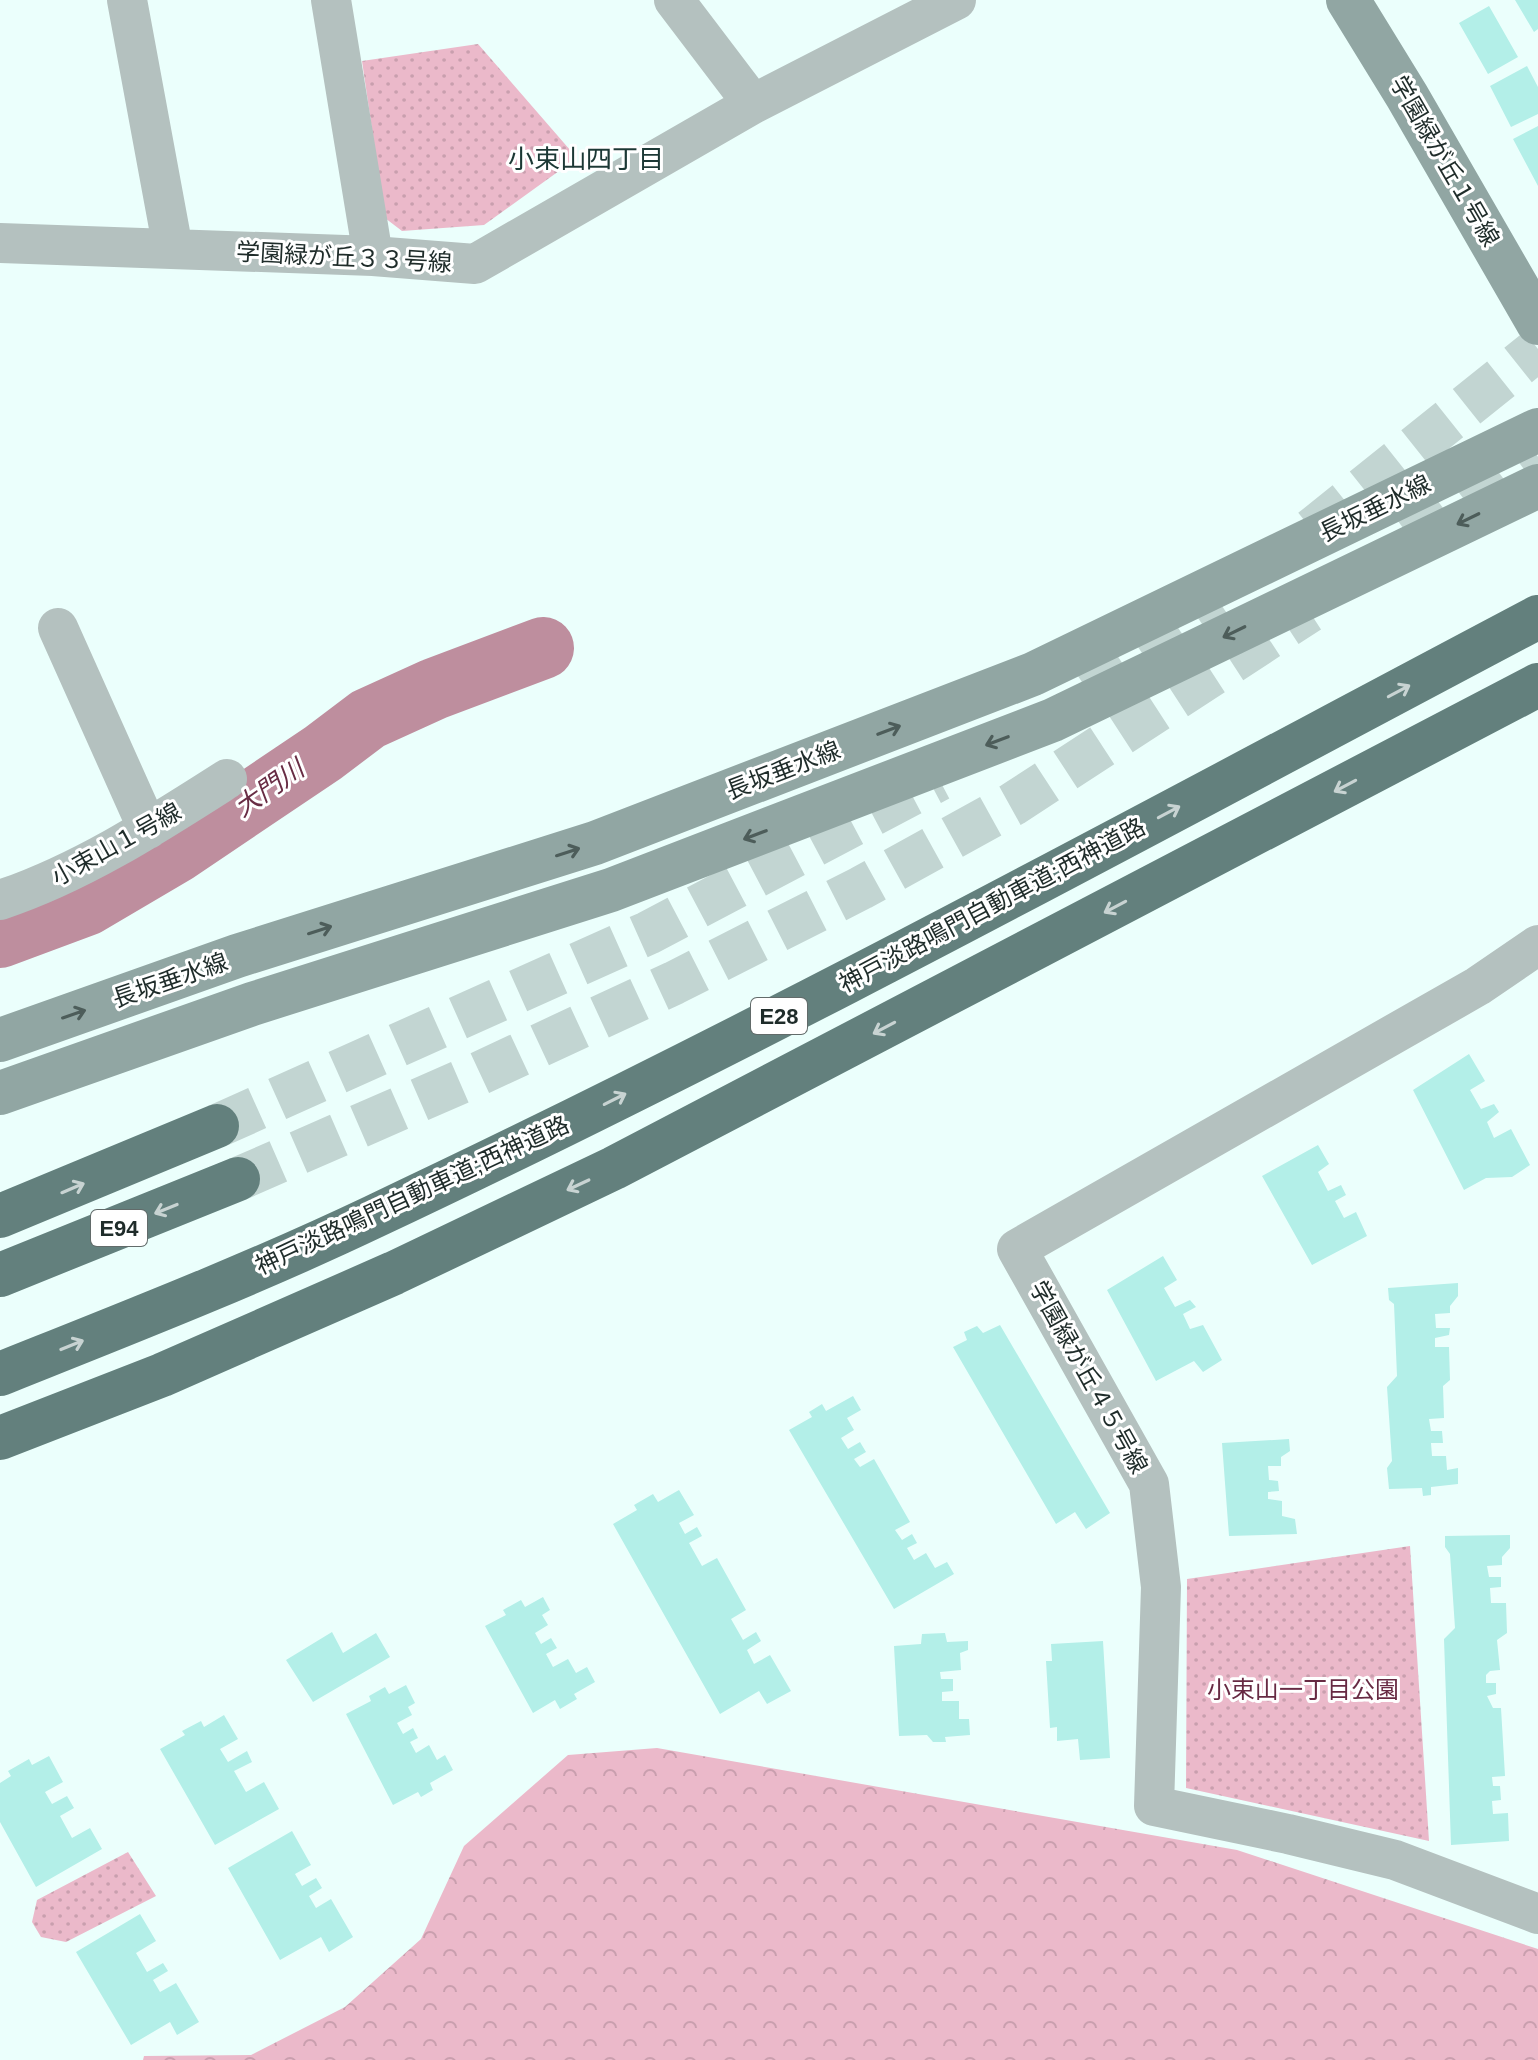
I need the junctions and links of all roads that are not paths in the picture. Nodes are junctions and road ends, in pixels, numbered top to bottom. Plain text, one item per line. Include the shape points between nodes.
1 (127, 0) edge
2 (331, 0) edge
3 (674, 0) edge
4 (1348, 0) edge
5 (943, 2) edge
6 (753, 104) junction
7 (0, 243) edge
8 (173, 249) junction
9 (373, 256) junction
10 (1538, 323) edge
11 (1538, 430) edge
12 (1538, 486) edge
13 (1538, 617) edge
14 (58, 628) dead end
15 (1538, 685) edge
16 (227, 779) dead end
17 (148, 829) junction
18 (0, 900) edge
19 (1538, 945) edge
20 (0, 1040) edge
21 (0, 1093) edge
22 (217, 1126) tunnel mouth
23 (238, 1179) tunnel mouth
24 (0, 1216) edge
25 (0, 1275) edge
26 (0, 1374) edge
27 (0, 1438) edge
28 (1538, 1914) edge

1 - 8 street
2 - 9 street
3 - 6 street
4 - 10 main road, 学園緑が丘１号線
5 - 6 street, 学園緑が丘３３号線
6 - 9 street, 学園緑が丘３３号線 via 475,264
7 - 8 street, 学園緑が丘３３号線
8 - 9 street, 学園緑が丘３３号線
20 -> 11 main road, 長坂垂水線 via 237,956 595,843 1033,674
12 -> 21 main road, 長坂垂水線 via 1053,720 611,890 252,1004
26 -> 13 highway, 神戸淡路鳴門自動車道;西神道路 / E28 via 370,1219 592,1111
14 - 17 street
15 -> 27 highway, E28 via 614,1168 177,1369
16 - 17 street, 小束山１号線
17 - 18 street, 小束山１号線 via 39,887
19 - 28 street, 学園緑が丘４５号線 via 1478,986 1017,1249 1149,1484 1161,1587 1154,1806 1395,1860
24 -> 22 highway, E94
23 -> 25 highway, E94

